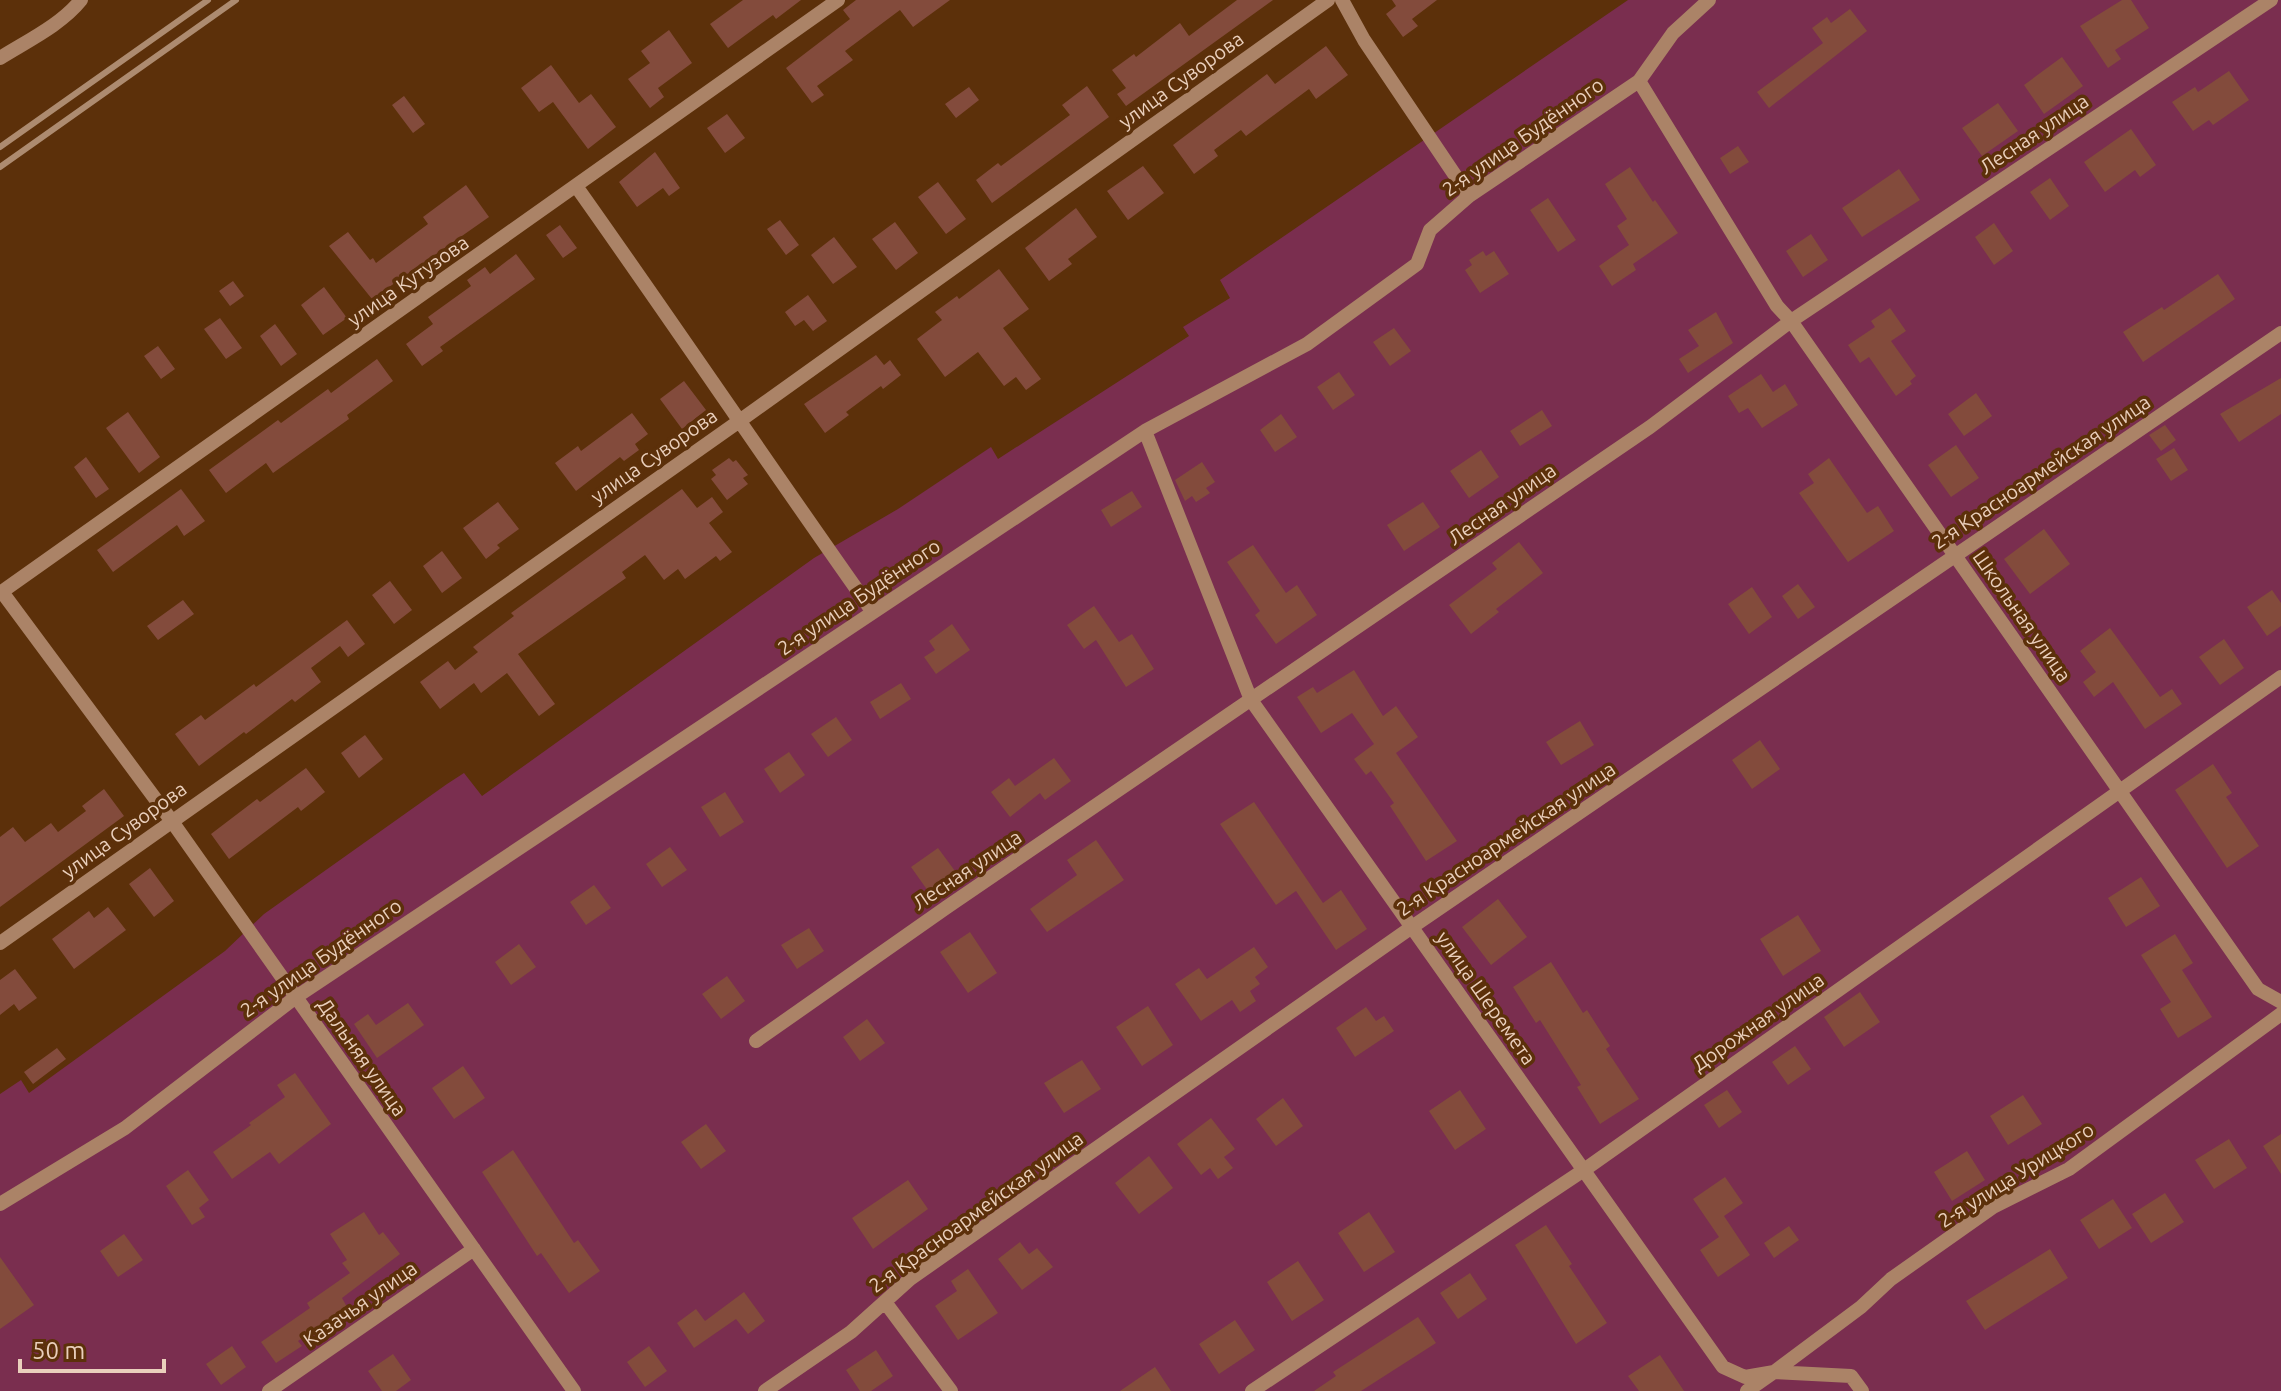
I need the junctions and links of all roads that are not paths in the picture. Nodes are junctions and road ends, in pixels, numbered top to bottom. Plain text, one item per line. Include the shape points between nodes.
1 (81, 0) edge
2 (838, 0) edge
3 (1328, 0) edge
4 (1342, 0) edge
5 (1709, 0) edge
6 (2271, 0) edge
7 (0, 58) edge
8 (1639, 81) junction
9 (576, 186) junction
10 (1469, 196) junction
11 (1791, 321) junction
12 (2281, 333) edge
13 (738, 422) junction
14 (1145, 431) junction
15 (1955, 555) junction
16 (1, 593) edge
17 (872, 611) junction
18 (2281, 677) edge
19 (1251, 700) junction
20 (2120, 791) junction
21 (171, 820) junction
22 (1412, 927) junction
23 (0, 943) edge
24 (296, 997) junction
25 (2281, 1002) edge
26 (2281, 1014) edge
27 (756, 1041) dead end
28 (1584, 1170) junction
29 (0, 1204) edge
30 (474, 1249) junction
31 (885, 1302) junction
32 (1774, 1372) junction
33 (269, 1391) edge
34 (574, 1391) edge
35 (765, 1391) edge
36 (951, 1391) edge
37 (1252, 1391) edge
38 (1747, 1391) edge
39 (1862, 1391) edge

1 - 7 street
2 - 9 street, улица Кутузова
3 - 13 street, улица Суворова
4 - 10 street
5 - 8 street, 2-я улица Будённого via 1673,33
6 - 11 street, Лесная улица
8 - 10 street, 2-я улица Будённого
8 - 11 street, Школьная улица
9 - 13 street
9 - 16 street, улица Кутузова
10 - 14 street, 2-я улица Будённого via 1430,230 1417,264 1307,344
11 - 15 street, Школьная улица
11 - 19 street, Лесная улица via 1650,427
12 - 15 street, 2-я Красноармейская улица
13 - 17 street
13 - 21 street, улица Суворова
14 - 17 street, 2-я улица Будённого
14 - 19 street, улица Шеремета
15 - 20 street, Школьная улица
15 - 22 street, 2-я Красноармейская улица
16 - 21 street, Дальняя улица
17 - 24 street, 2-я улица Будённого
18 - 20 street, Дорожная улица
19 - 22 street, улица Шеремета
19 - 27 street, Лесная улица
20 - 25 street, Школьная улица via 2258,989
20 - 28 street, Дорожная улица
21 - 23 street, улица Суворова
21 - 24 street, Дальняя улица
22 - 28 street, улица Шеремета
22 - 31 street, 2-я Красноармейская улица via 910,1279
24 - 29 street, 2-я улица Будённого via 125,1128
24 - 30 street, Дальняя улица
26 - 32 street, 2-я улица Урицкого via 2069,1169 1993,1207 1929,1252
28 - 32 street, улица Шеремета via 1723,1367 1745,1377
28 - 37 street, Дорожная улица
30 - 33 street, Казачья улица
30 - 34 street, Дальняя улица
31 - 35 street, 2-я Красноармейская улица
31 - 36 street
32 - 38 street
32 - 39 street, улица Шеремета via 1851,1376

